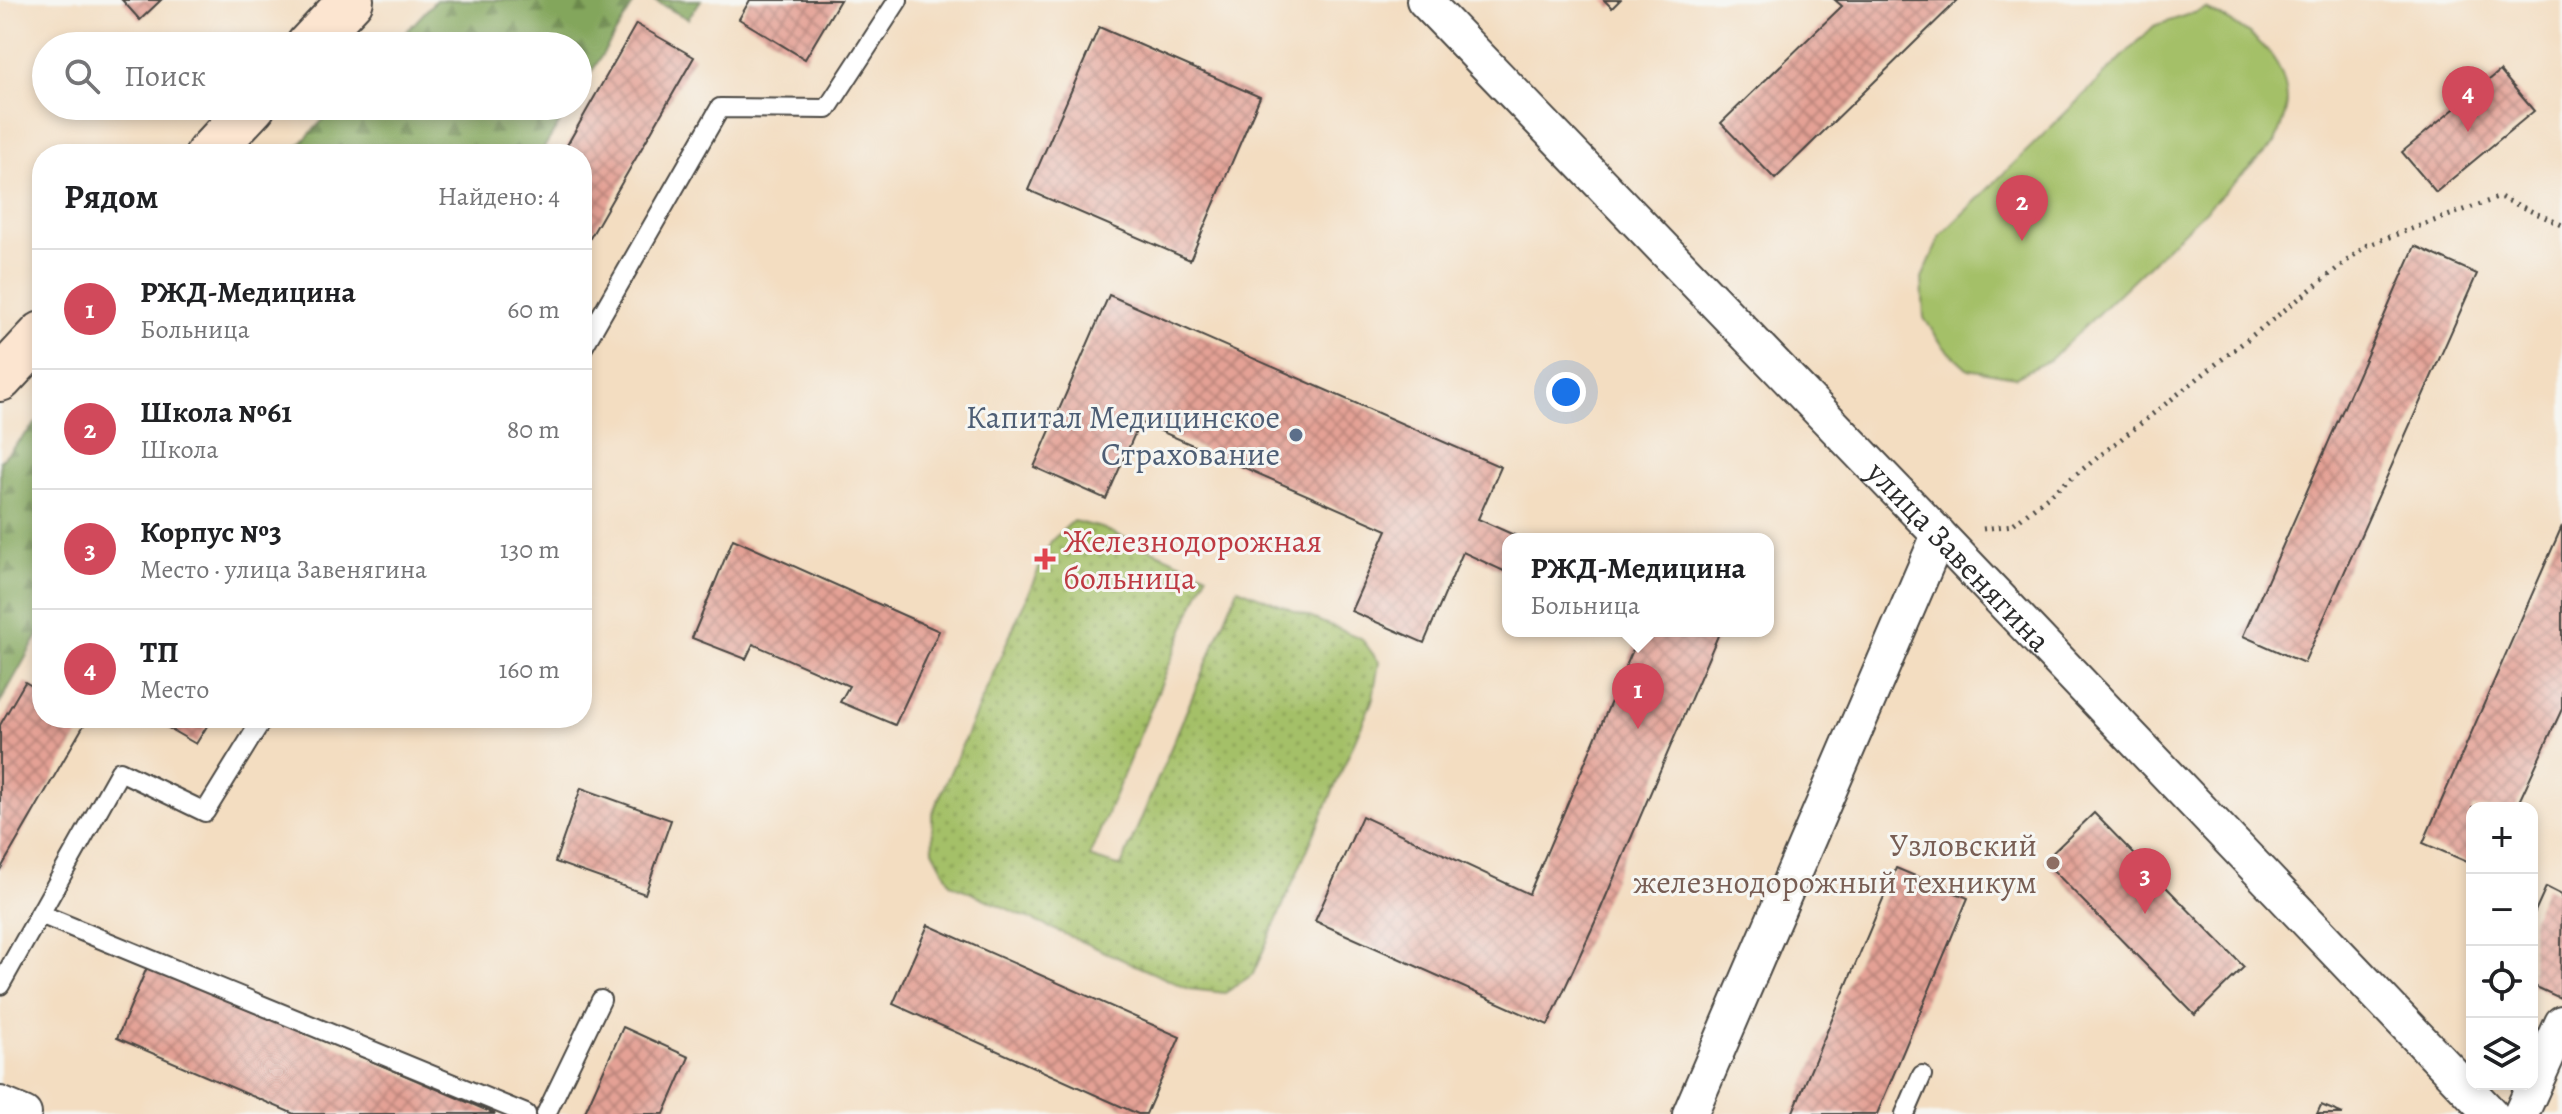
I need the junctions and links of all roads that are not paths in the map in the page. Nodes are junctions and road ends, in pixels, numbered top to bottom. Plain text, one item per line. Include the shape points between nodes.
1 (898, 0) edge
2 (1424, 0) edge
3 (340, 4) edge
4 (319, 32) edge
5 (240, 120) edge
6 (217, 144) edge
7 (592, 332) edge
8 (32, 345) edge
9 (0, 379) edge
10 (1939, 535) junction
11 (257, 728) edge
12 (40, 914) junction
13 (0, 985) edge
14 (601, 1000) dead end
15 (2562, 1023) edge
16 (1922, 1075) dead end
17 (0, 1104) edge
18 (24, 1114) edge
19 (526, 1114) edge
20 (546, 1114) edge
21 (1690, 1114) edge
22 (1905, 1114) edge
23 (2491, 1114) edge
24 (2521, 1114) edge

1 - 7 lane via 827,109 720,108
2 - 10 street, улица Завенягина
3 - 4 main road
5 - 6 main road
8 - 9 main road
10 - 21 street
10 - 23 street, улица Завенягина
11 - 12 lane via 205,812 120,771
12 - 13 lane
12 - 19 lane
14 - 20 lane
15 - 24 street
16 - 22 lane
17 - 18 street

